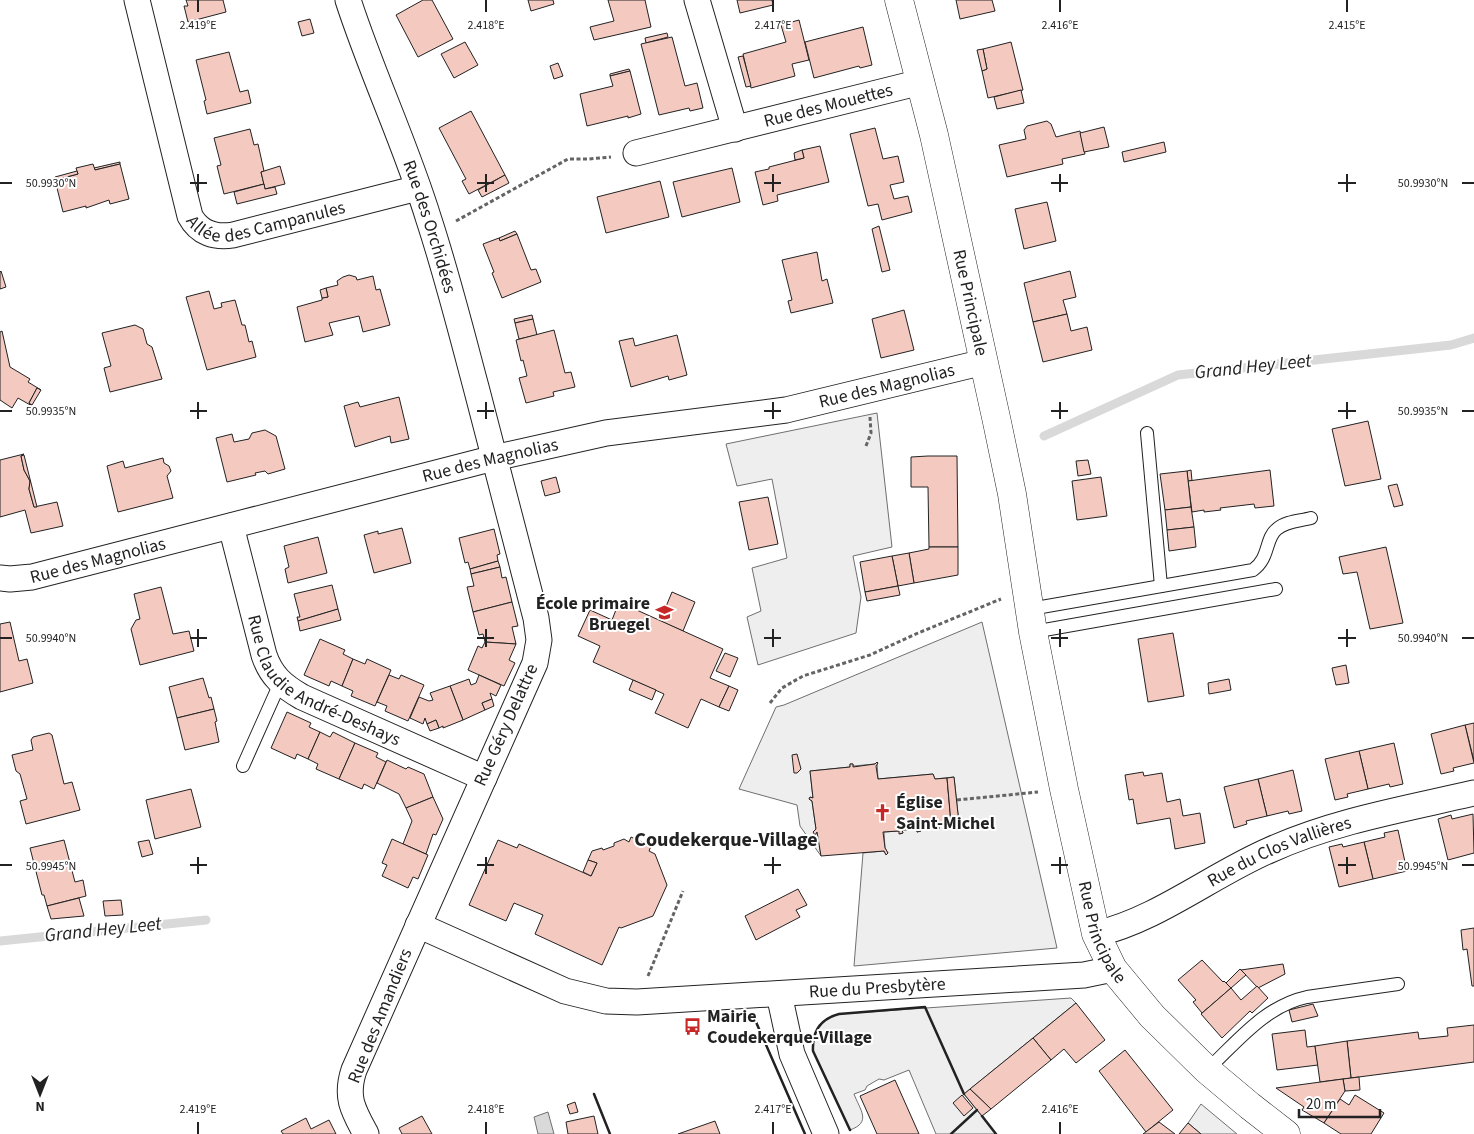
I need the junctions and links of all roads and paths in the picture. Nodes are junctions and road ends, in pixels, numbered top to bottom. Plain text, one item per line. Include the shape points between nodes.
1 (137, 0) edge
2 (348, 0) edge
3 (697, 0) edge
4 (899, 0) edge
5 (920, 82) junction
6 (735, 129) junction
7 (636, 154) joint
8 (418, 188) junction
9 (433, 233) junction
10 (984, 362) junction
11 (1147, 433) dead end
12 (494, 458) junction
13 (1311, 518) dead end
14 (231, 526) junction
15 (0, 578) edge
16 (1161, 586) junction
17 (1276, 589) dead end
18 (1030, 610) junction
19 (280, 682) junction
20 (770, 704) dead end
21 (243, 766) dead end
22 (484, 778) junction
23 (1064, 790) junction
24 (1474, 793) edge
25 (957, 800) dead end
26 (683, 891) dead end
27 (418, 926) junction
28 (1096, 934) junction
29 (1113, 969) junction
30 (1398, 984) dead end
31 (779, 994) junction
32 (637, 1002) junction
33 (1207, 1070) junction
34 (366, 1134) edge
35 (826, 1134) edge
36 (1286, 1134) edge

1 - 8 street, Allée des Campanules via 190,216 199,228 214,236 233,235
2 - 8 street, Rue des Orchidées
3 - 6 street
4 - 5 street, Rue Principale
5 - 6 street, Rue des Mouettes
5 - 10 street, Rue Principale
6 - 7 street, Rue des Mouettes
7 - 9 path via 568,159
8 - 9 street, Rue des Orchidées
9 - 12 street, Rue des Orchidées
10 - 12 street, Rue des Magnolias via 786,410 606,433
10 - 18 street, Rue Principale via 1012,494
11 - 16 lane
12 - 14 street, Rue des Magnolias
12 - 22 street, Rue Géry Delattre via 539,640 535,662
13 - 16 lane via 1277,528 1262,562 1253,570
14 - 15 street, Rue des Magnolias via 32,577
14 - 19 street, Rue Claudie André-Deshays via 264,655 268,667
16 - 18 lane
17 - 18 lane
18 - 20 path via 927,629 870,655 797,679 777,692
18 - 23 street, Rue Principale
19 - 21 lane
19 - 22 street, Rue Claudie André-Deshays via 302,697
22 - 27 street, Rue Géry Delattre
23 - 25 path
23 - 28 street, Rue Principale
24 - 28 street, Rue du Clos Vallières via 1335,826 1293,840 1249,860 1140,920
26 - 32 path
27 - 32 street, Rue du Presbytère via 559,989 606,1001
27 - 34 street, Rue des Amandiers via 351,1080 353,1110
28 - 29 street, Rue Principale
29 - 31 street, Rue du Presbytère via 1084,975
29 - 33 street, Rue Principale via 1158,1022
30 - 33 lane via 1293,1000 1260,1020
31 - 32 street, Rue du Presbytère
31 - 35 street via 794,1060
33 - 36 street, Rue Principale

